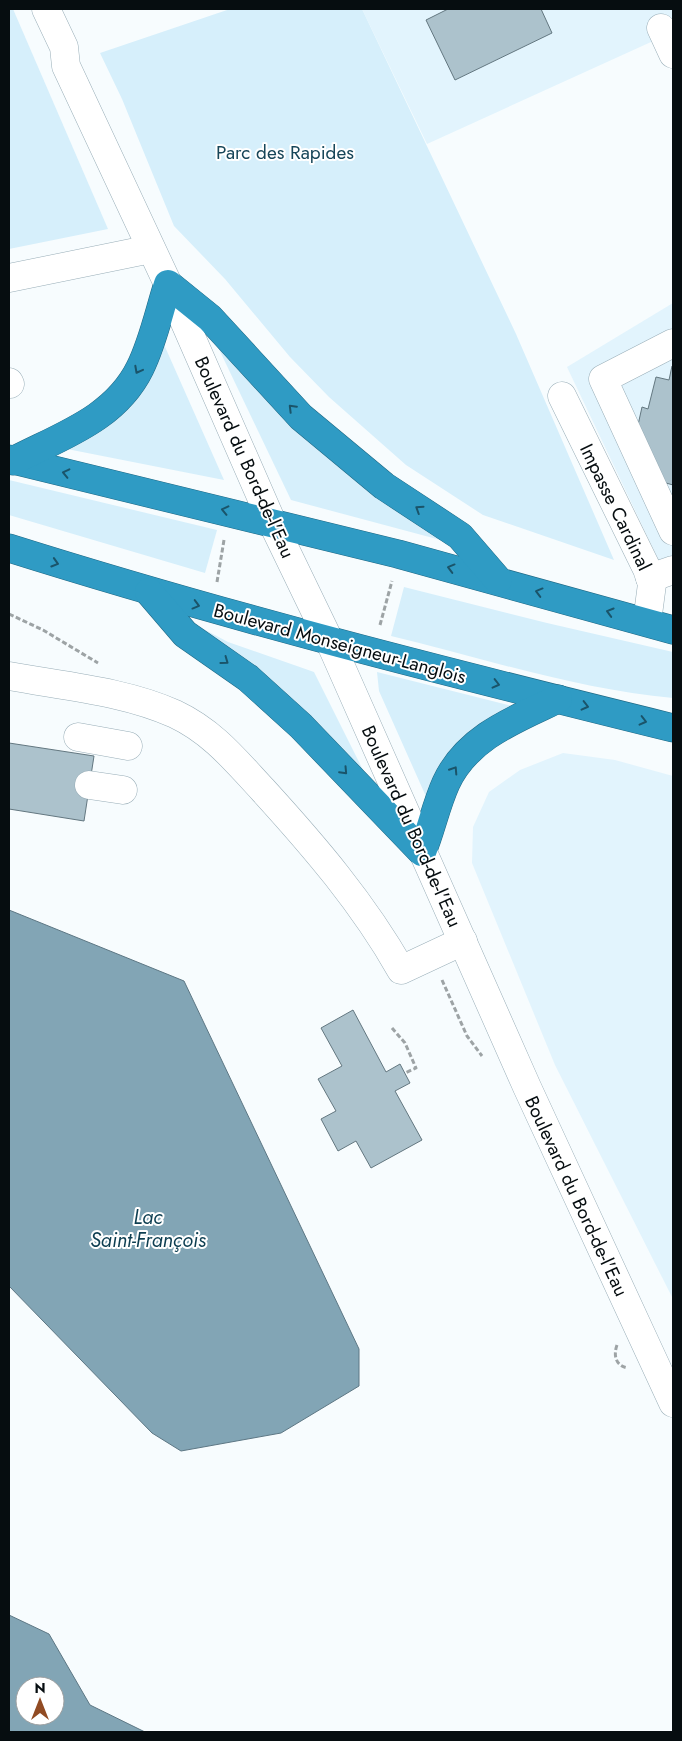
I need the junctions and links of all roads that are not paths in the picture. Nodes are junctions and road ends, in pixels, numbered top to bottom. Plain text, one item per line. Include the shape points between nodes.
1 (46, 9) edge
2 (661, 28) dead end
3 (673, 54) edge
4 (151, 249) junction
5 (9, 278) edge
6 (168, 284) junction
7 (673, 343) edge
8 (562, 396) dead end
9 (11, 460) edge
10 (272, 522) junction
11 (673, 531) edge
12 (9, 548) edge
13 (662, 574) edge
14 (498, 580) junction
15 (149, 592) junction
16 (647, 622) junction
17 (673, 630) edge
18 (330, 642) junction
19 (9, 676) edge
20 (558, 700) junction
21 (673, 728) edge
22 (78, 737) dead end
23 (128, 746) dead end
24 (89, 785) dead end
25 (123, 790) dead end
26 (422, 852) junction
27 (463, 941) junction
28 (673, 1403) edge

1 - 4 street, Boulevard du Bord-de-l'Eau via 64,47 66,66
2 - 3 street
4 - 5 street
4 - 6 street, Boulevard du Bord-de-l'Eau
6 -> 9 highway via 140,368 117,401 83,427
6 - 10 street, Boulevard du Bord-de-l'Eau
14 -> 6 highway via 460,536 384,486 314,429 210,318
7 - 11 street via 603,379
8 - 13 street, Impasse Cardinal
10 -> 9 highway
14 -> 10 highway
10 - 18 street, Boulevard du Bord-de-l'Eau
12 -> 15 highway, Boulevard Monseigneur-Langlois
13 - 16 street, Impasse Cardinal via 652,594
16 -> 14 highway
15 -> 18 highway, Boulevard Monseigneur-Langlois
15 -> 26 highway via 185,634 248,678 301,726
16 - 17 highway
18 -> 20 highway, Boulevard Monseigneur-Langlois
18 - 26 street, Boulevard du Bord-de-l'Eau
19 - 27 street via 137,702 172,713 200,727 227,750 318,850 375,926 401,970
20 -> 21 highway, Boulevard Monseigneur-Langlois
26 -> 20 highway via 447,782 467,753 494,731
22 - 23 street
24 - 25 street
26 - 27 street, Boulevard du Bord-de-l'Eau
27 - 28 street, Boulevard du Bord-de-l'Eau

